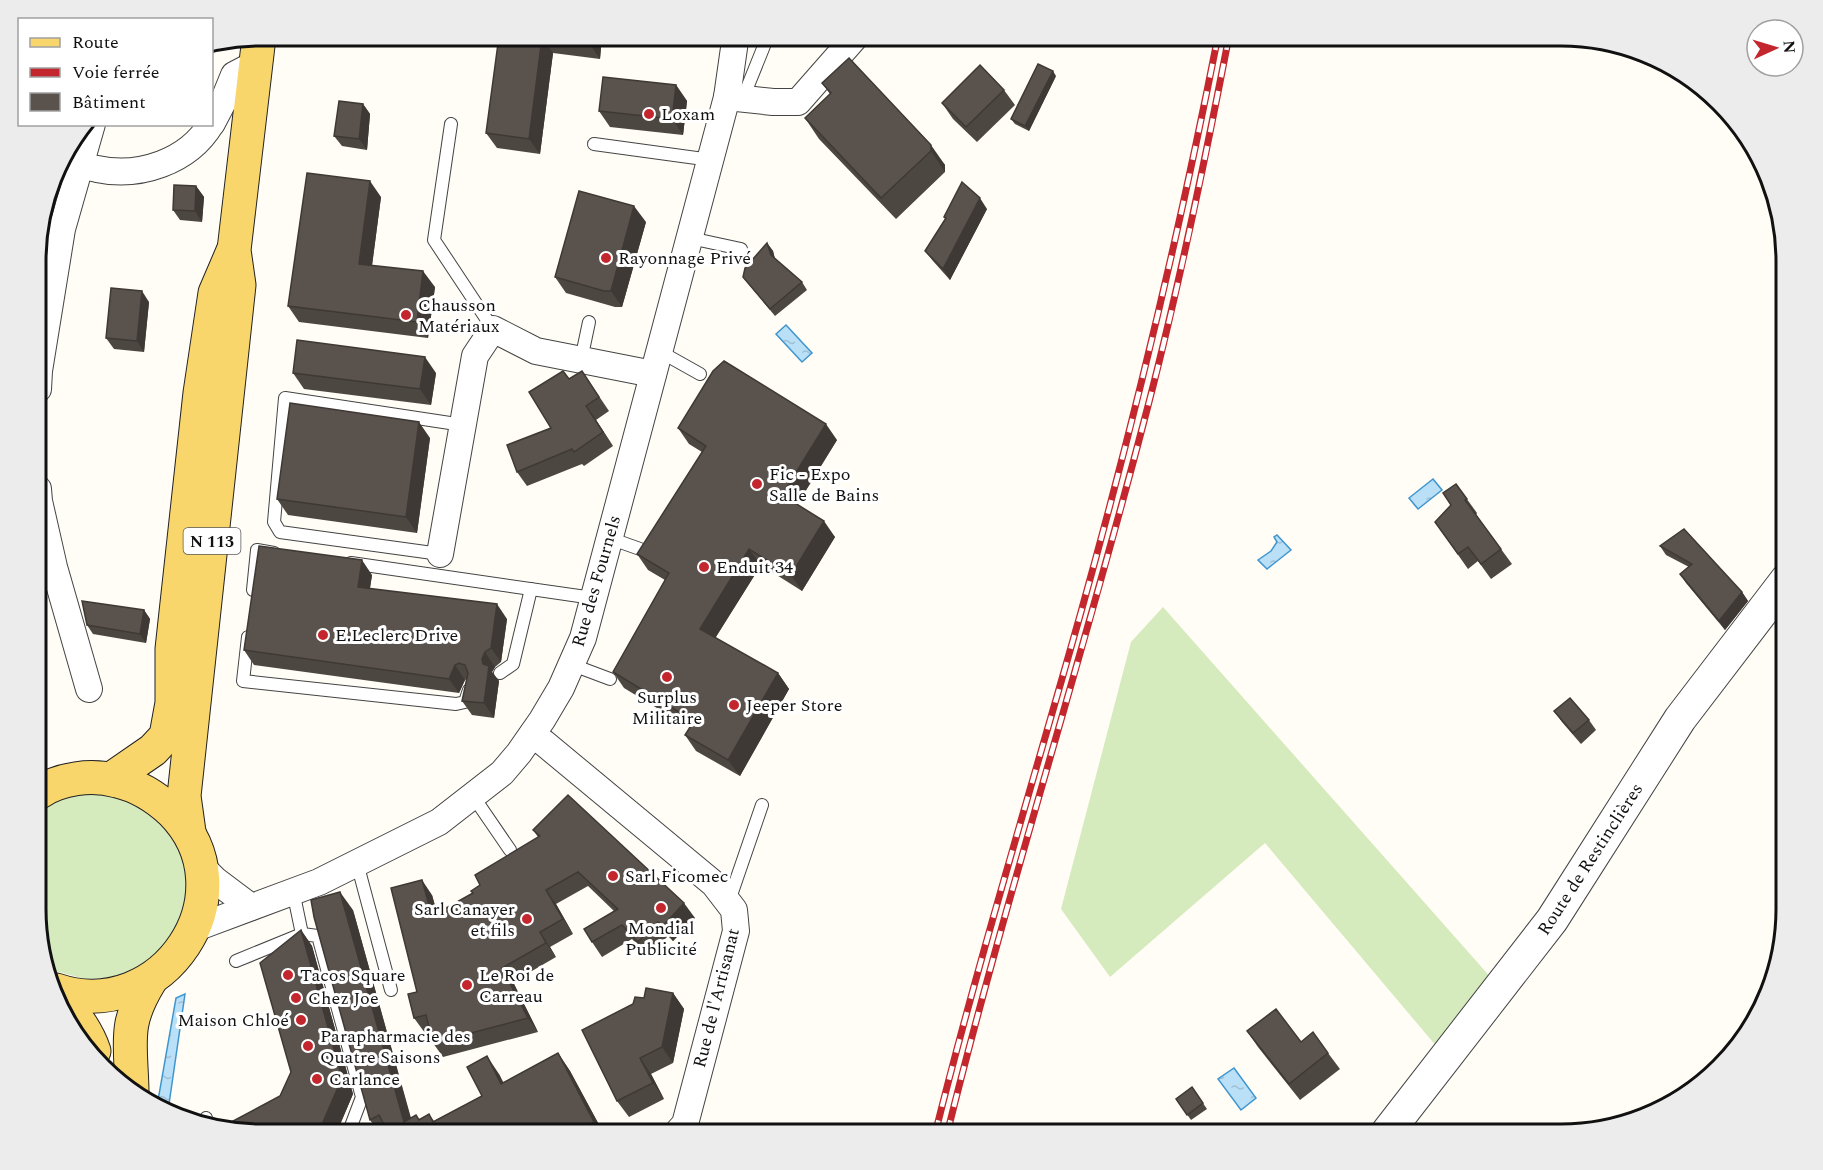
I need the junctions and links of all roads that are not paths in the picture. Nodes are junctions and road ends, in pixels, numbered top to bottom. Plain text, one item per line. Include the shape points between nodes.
1 (735, 46) edge
2 (763, 46) edge
3 (847, 46) edge
4 (257, 50) edge
5 (735, 98) junction
6 (213, 120) edge
7 (451, 124) dead end
8 (209, 126) edge
9 (594, 144) dead end
10 (81, 146) edge
11 (711, 159) junction
12 (73, 160) edge
13 (50, 231) edge
14 (690, 238) junction
15 (741, 249) dead end
16 (234, 250) junction
17 (46, 282) edge
18 (589, 322) dead end
19 (493, 329) junction
20 (581, 360) junction
21 (656, 363) junction
22 (700, 374) dead end
23 (463, 424) junction
24 (46, 532) edge
25 (609, 538) junction
26 (640, 549) edge
27 (440, 554) joint
28 (291, 555) edge
29 (337, 561) edge
30 (531, 589) junction
31 (1776, 592) edge
32 (252, 598) edge
33 (593, 598) junction
34 (250, 621) edge
35 (570, 664) junction
36 (500, 674) dead end
37 (610, 679) dead end
38 (470, 686) edge
39 (90, 688) dead end
40 (532, 735) junction
41 (111, 779) junction
42 (46, 789) edge
43 (473, 796) junction
44 (762, 805) dead end
45 (189, 832) junction
46 (510, 850) dead end
47 (357, 863) junction
48 (200, 864) junction
49 (293, 891) junction
50 (728, 902) junction
51 (251, 907) junction
52 (193, 929) junction
53 (302, 934) junction
54 (236, 961) dead end
55 (150, 981) junction
56 (391, 990) dead end
57 (63, 992) edge
58 (132, 1079) edge
59 (352, 1124) edge
60 (685, 1124) edge
61 (1394, 1124) edge

1 - 5 street, Rue des Fournels
2 - 5 lane
3 - 5 street via 798,102
4 - 6 street via 234,75
4 - 16 main road, N 113
5 - 11 street, Rue des Fournels
7 - 19 lane via 434,240
8 - 12 street via 177,158 154,168 112,172
9 - 11 lane
10 - 12 street
11 - 14 street, Rue des Fournels
12 - 13 street
13 - 17 street
14 - 15 lane
14 - 21 street, Rue des Fournels
16 - 41 main road, N 113 via 215,293 200,393 166,736 153,750
16 - 45 main road, N 113 via 239,285 184,796
18 - 20 lane
19 - 20 street via 536,351
19 - 23 street via 476,356
20 - 21 street
21 - 22 lane
21 - 25 street, Rue des Fournels
23 - 27 street
23 - 27 lane via 285,398 274,522 280,532
24 - 39 street
25 - 26 lane
25 - 33 street, Rue des Fournels
28 - 32 lane via 257,550
29 - 30 lane
30 - 33 lane
30 - 36 lane via 513,664
31 - 61 street, Route de Restinclières via 1680,719 1552,920
33 - 35 street, Rue des Fournels via 583,638
34 - 38 lane via 243,681 456,704 465,702
35 - 37 lane
35 - 40 street, Rue des Fournels via 561,688
40 - 43 street, Rue des Fournels via 502,773
40 - 50 street, Rue de l'Artisanat via 714,884
41 - 42 main road via 64,781
41 - 45 main road via 154,797
43 - 46 lane
43 - 47 street, Rue des Fournels via 439,822
44 - 50 lane
45 - 48 main road
47 - 49 street, Rue des Fournels
47 - 56 lane
48 - 51 street
48 - 52 main road via 201,897
49 - 51 street, Rue des Fournels
49 - 53 lane
50 - 60 street, Rue de l'Artisanat via 734,910 736,931
51 - 52 street, Rue des Fournels
52 - 55 main road via 176,958
53 - 54 lane
53 - 59 lane via 318,936 362,1097
55 - 57 main road via 118,994
55 - 58 main road via 130,1027

